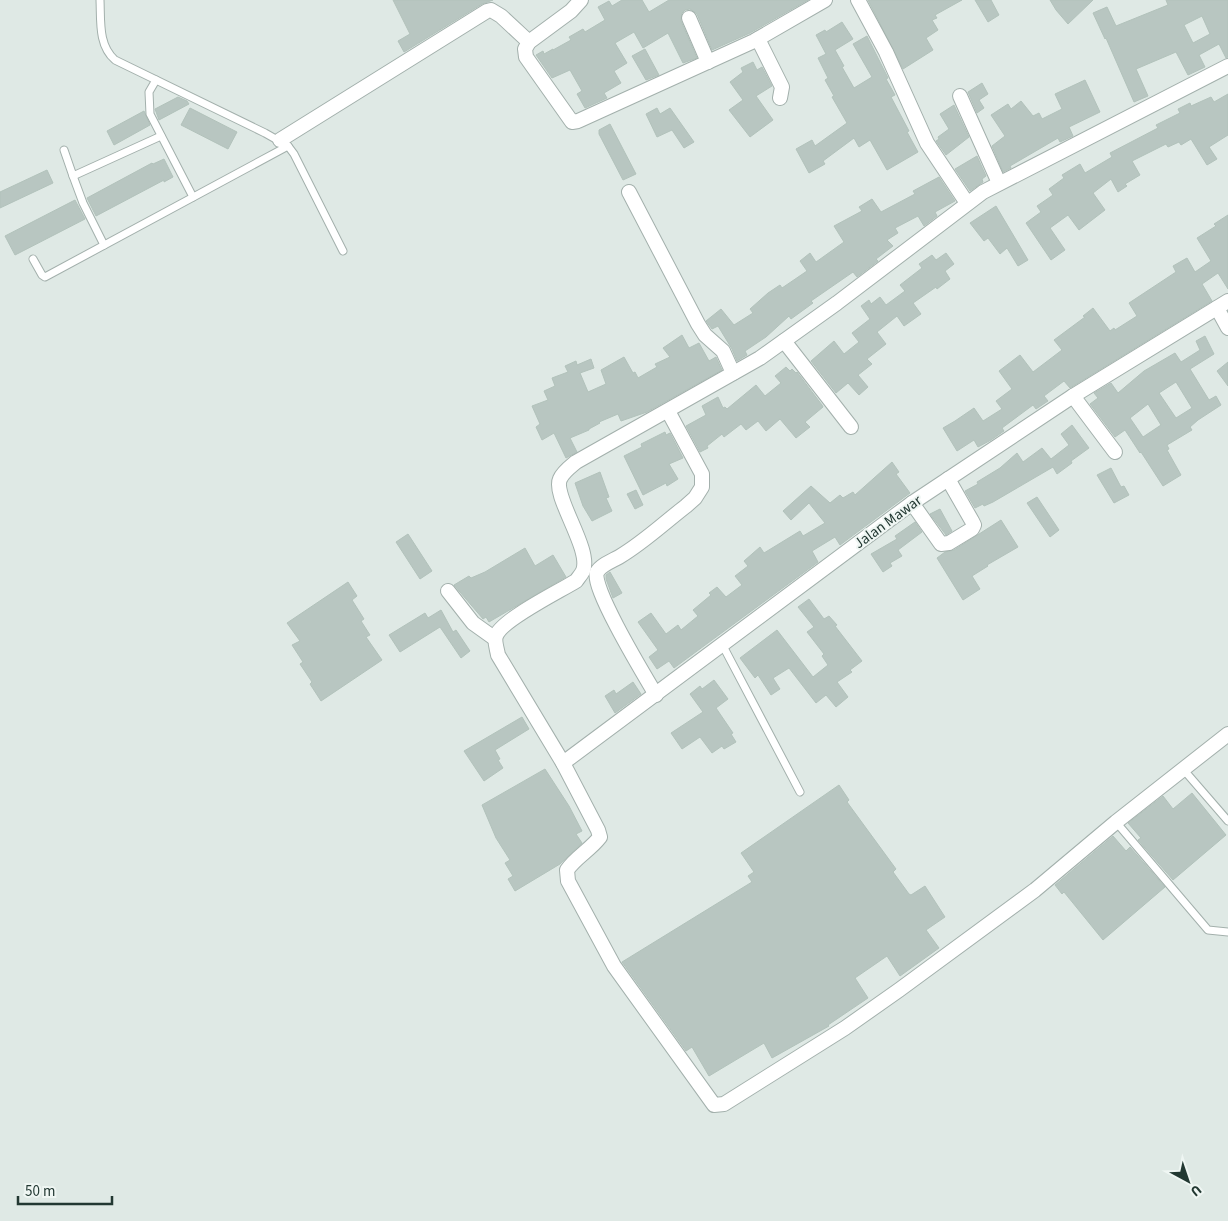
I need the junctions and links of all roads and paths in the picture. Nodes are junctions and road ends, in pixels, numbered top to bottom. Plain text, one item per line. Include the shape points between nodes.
1 (100, 0) edge
2 (580, 0) edge
3 (825, 0) edge
4 (858, 0) edge
5 (689, 18) dead end
6 (758, 38) junction
7 (529, 42) junction
8 (708, 62) junction
9 (1228, 66) edge
10 (156, 80) junction
11 (960, 96) dead end
12 (780, 98) dead end
13 (161, 136) junction
14 (284, 143) junction
15 (64, 150) dead end
16 (73, 176) junction
17 (1000, 183) junction
18 (630, 192) dead end
19 (194, 196) junction
20 (967, 203) junction
21 (104, 245) junction
22 (343, 251) dead end
23 (33, 258) dead end
24 (1223, 304) edge
25 (1228, 328) edge
26 (784, 341) junction
27 (733, 373) junction
28 (1073, 396) junction
29 (668, 411) junction
30 (851, 427) dead end
31 (1115, 452) dead end
32 (948, 479) junction
33 (912, 503) junction
34 (448, 591) dead end
35 (494, 638) junction
36 (723, 646) junction
37 (656, 695) junction
38 (1228, 734) edge
39 (563, 763) junction
40 (1183, 770) junction
41 (800, 792) dead end
42 (1228, 821) edge
43 (1116, 822) junction
44 (1228, 932) edge

1 - 10 lane via 102,40 109,55
2 - 7 street via 571,11
3 - 6 street
4 - 20 street via 886,52 927,143
5 - 8 street
6 - 8 street
6 - 12 street via 782,87
7 - 8 street via 525,49 526,57 572,122
7 - 14 street via 501,16 487,11
9 - 17 street
10 - 13 lane via 149,92 149,106
10 - 14 lane
11 - 17 street
13 - 16 lane
13 - 19 lane
14 - 19 lane
14 - 22 lane via 294,154
15 - 16 lane
16 - 21 lane via 82,203
17 - 20 street
18 - 27 street via 698,324 723,351
19 - 21 lane
20 - 26 street
21 - 23 lane via 45,277
24 - 25 street
24 - 28 street, Jalan Mawar
26 - 27 street
26 - 30 street
27 - 29 street
28 - 31 street
28 - 32 street, Jalan Mawar
29 - 35 street via 576,462 564,472 559,480 560,492 584,556 583,570 576,581 509,621
29 - 37 street via 702,474 702,487 686,506 627,552 600,568 596,579 627,645
32 - 33 street, Jalan Mawar
32 - 33 street via 972,520 972,528 949,543 941,544
33 - 36 street, Jalan Mawar
34 - 35 street via 473,623
35 - 39 street via 498,654
36 - 37 street, Jalan Mawar
36 - 41 lane
37 - 39 street, Jalan Mawar
38 - 40 street
39 - 43 street via 600,836 573,861 567,870 568,881 614,966 717,1106 845,1028 899,990 1035,890
40 - 42 lane
40 - 43 street
43 - 44 lane via 1208,930

